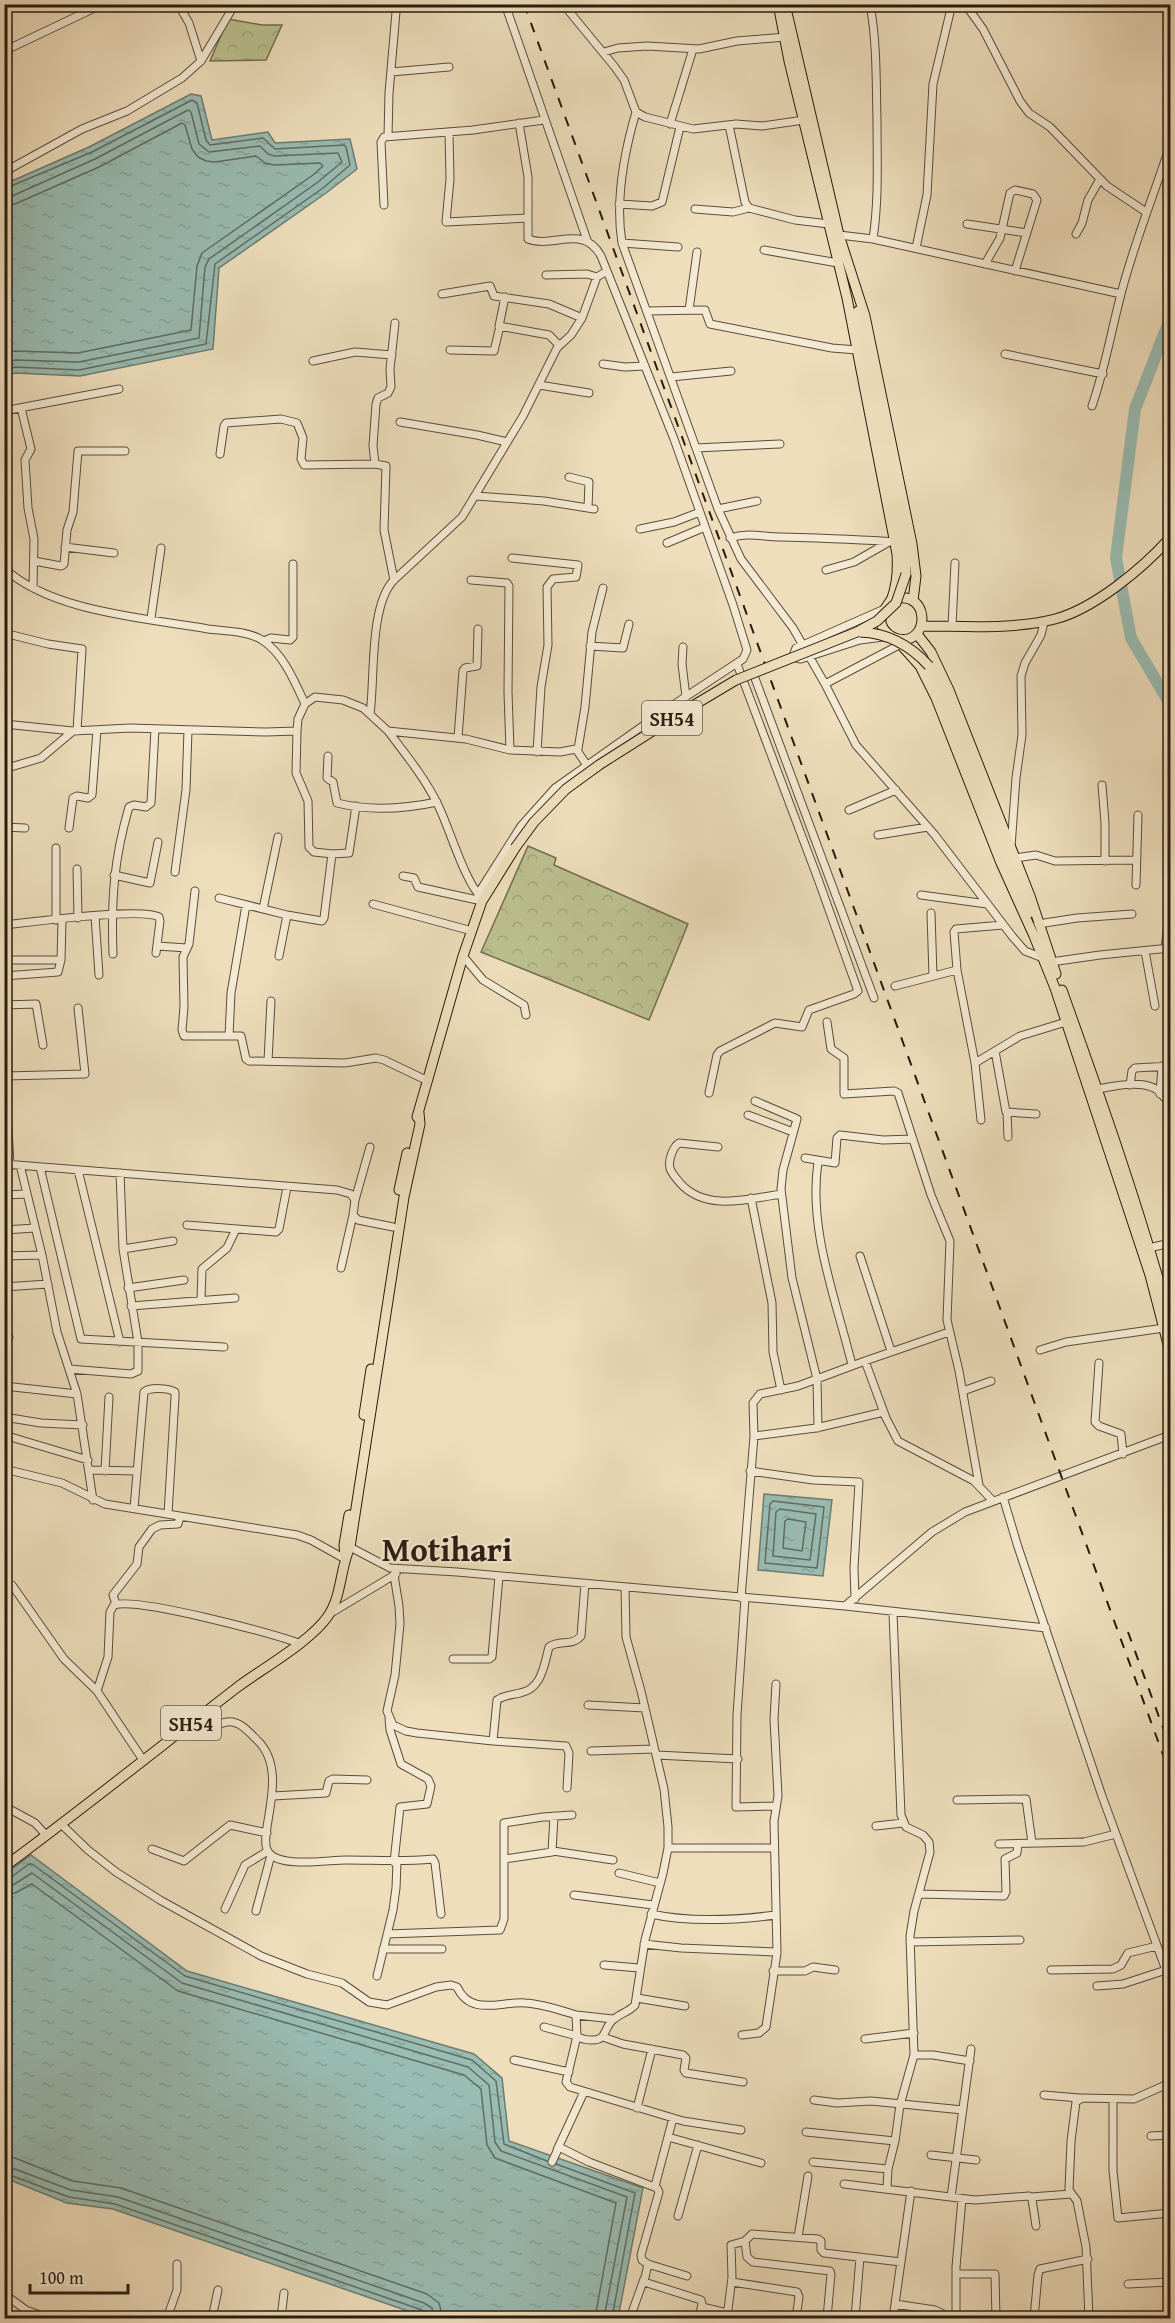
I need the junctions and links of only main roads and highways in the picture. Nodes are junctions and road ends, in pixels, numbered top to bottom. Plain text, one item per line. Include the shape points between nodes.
1 (785, 5) edge
2 (858, 294) junction
3 (847, 297) junction
4 (859, 319) junction
5 (1170, 538) edge
6 (891, 600) junction
7 (913, 601) junction
8 (919, 630) junction
9 (857, 632) junction
10 (896, 640) junction
11 (1034, 921) junction
12 (1047, 960) junction
13 (419, 1113) junction
14 (1167, 1324) edge
15 (1170, 1352) edge
16 (347, 1546) junction
17 (4, 1867) edge

1 - 2 main road via 839,235
1 - 3 main road via 789,61
2 - 4 main road
2 - 7 main road via 912,544 916,576
3 - 4 main road
3 - 6 main road via 898,572
4 - 9 main road, bridge via 905,552 906,574 900,595 886,614
5 - 8 main road via 1143,566 1087,605 1058,618 1019,625
6 - 7 main road
6 - 10 main road via 882,610 881,624
7 - 8 main road via 921,609
8 - 10 main road via 909,639
8 - 11 main road via 949,690 1011,847
9 - 11 main road, SH54, bridge via 895,639 929,666
9 - 13 main road, SH54, bridge via 721,688 580,778 551,803 524,834 481,898
10 - 11 main road via 920,666 936,698 1001,864
11 - 12 main road
12 - 14 main road
12 - 14 main road via 1098,1089 1149,1248
13 - 16 main road, SH54
13 - 16 main road, SH54 via 393,1227
14 - 15 main road
16 - 17 main road, SH54 via 335,1603 324,1622

